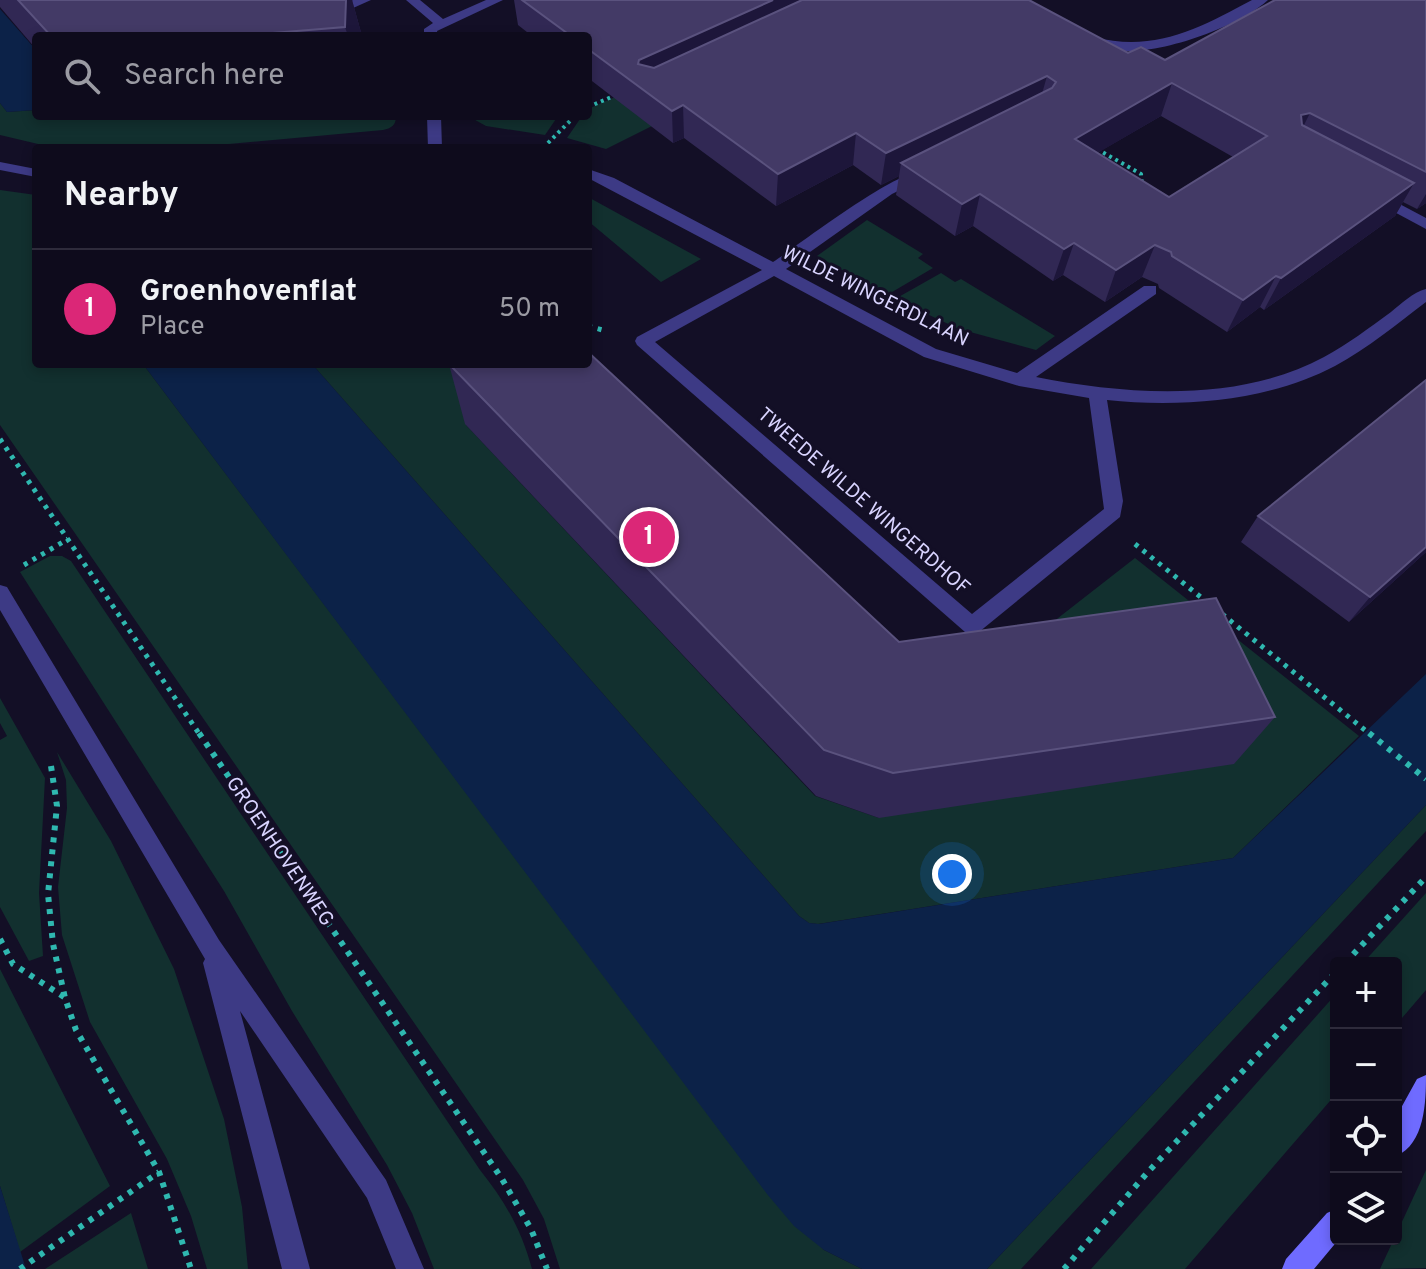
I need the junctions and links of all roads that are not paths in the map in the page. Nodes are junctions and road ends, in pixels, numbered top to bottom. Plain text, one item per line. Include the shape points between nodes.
1 (365, 0) edge
2 (412, 0) edge
3 (497, 0) edge
4 (1262, 0) edge
5 (321, 16) edge
6 (441, 23) junction
7 (430, 32) edge
8 (1084, 36) edge
9 (434, 120) edge
10 (435, 144) edge
11 (938, 165) edge
12 (0, 166) edge
13 (32, 172) edge
14 (592, 175) edge
15 (1359, 188) edge
16 (1426, 224) edge
17 (772, 271) junction
18 (1150, 290) dead end
19 (1426, 294) edge
20 (1019, 380) junction
21 (1097, 392) junction
22 (0, 593) edge
23 (211, 948) junction
24 (1426, 1088) edge
25 (1402, 1132) edge
26 (1330, 1229) edge
27 (296, 1269) edge
28 (410, 1269) edge
29 (1296, 1269) edge

1 - 5 street
2 - 6 street
3 - 6 street
4 - 8 street via 1212,26 1142,49 1109,49
6 - 7 street
9 - 10 street
11 - 17 street via 887,191
12 - 13 street
14 - 17 street, WILDE WINGERDLAAN
15 - 16 street
17 - 20 street, WILDE WINGERDLAAN via 930,353
17 - 21 street, TWEEDE WILDE WINGERDHOF via 643,341 972,626 1113,512
18 - 20 street
19 - 21 street, WILDE WINGERDLAAN via 1352,348 1299,375 1199,394
20 - 21 street, WILDE WINGERDLAAN
22 - 23 street
23 - 27 street
23 - 28 street via 377,1189
24 - 25 main road
26 - 29 main road

